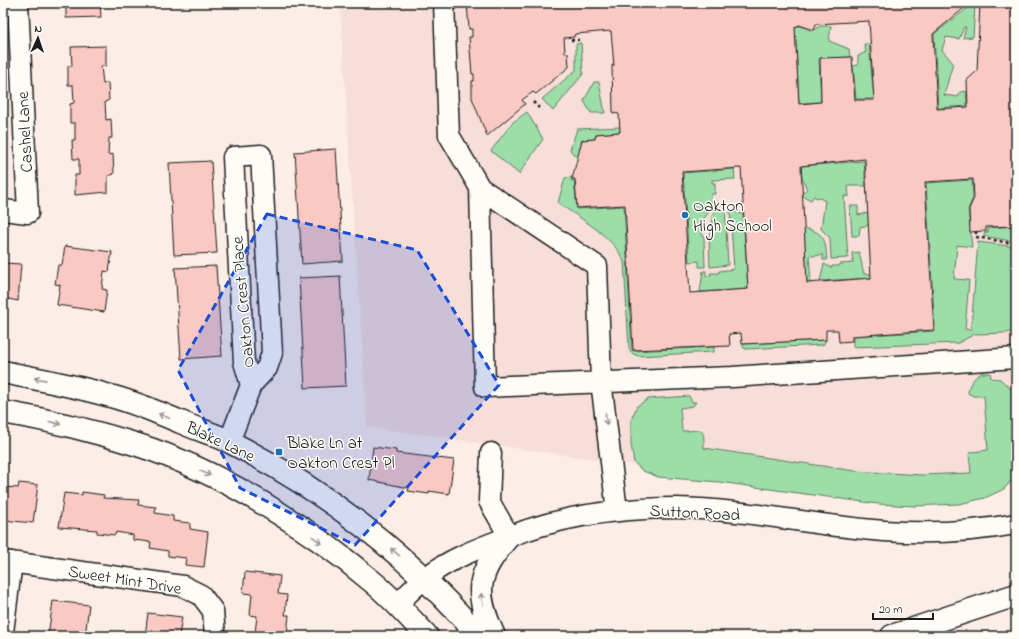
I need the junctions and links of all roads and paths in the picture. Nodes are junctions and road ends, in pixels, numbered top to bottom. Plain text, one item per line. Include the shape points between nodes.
1 (18, 3) edge
2 (444, 3) edge
3 (571, 40) dead end
4 (579, 40) dead end
5 (533, 102) dead end
6 (539, 108) dead end
7 (480, 188) junction
8 (3, 210) edge
9 (976, 231) dead end
10 (1016, 244) edge
11 (1016, 358) edge
12 (3, 372) edge
13 (602, 381) junction
14 (251, 385) junction
15 (3, 412) edge
16 (229, 442) junction
17 (491, 453) dead end
18 (617, 511) junction
19 (1016, 524) edge
20 (509, 536) junction
21 (7, 562) edge
22 (424, 578) junction
23 (1016, 595) edge
24 (397, 605) junction
25 (3, 632) edge
26 (216, 636) edge
27 (427, 636) edge
28 (479, 636) edge
29 (494, 636) edge
30 (892, 636) edge

1 - 8 street, Cashel Lane via 28,213
2 - 7 street via 449,135
3 - 4 path
5 - 6 path
7 - 13 street via 597,266
7 - 13 street via 486,387
9 - 10 path via 976,237
11 - 13 street via 732,377
16 -> 12 main road, Blake Lane via 104,394
13 -> 18 street
14 - 14 street, Oakton Crest Place via 244,362 233,157 261,155 272,353 267,368
14 - 16 street, Oakton Crest Place
15 -> 24 main road, Blake Lane via 37,418 139,445 234,486 272,508 333,551
22 -> 16 main road, Blake Lane via 346,512 297,480
17 - 20 street via 489,501
18 - 19 street, Sutton Road via 678,508 713,510 883,531 921,533 991,529
18 - 20 street, Sutton Road via 564,519
20 - 22 street, Sutton Road via 459,557
29 -> 20 main road via 480,598 481,582 494,554
21 - 25 street
21 - 26 street, Sweet Mint Drive via 182,586 201,595 213,611
22 - 24 street, Sutton Road
22 - 28 main road, Blake Lane
23 - 30 main road
24 - 27 main road, Blake Lane

